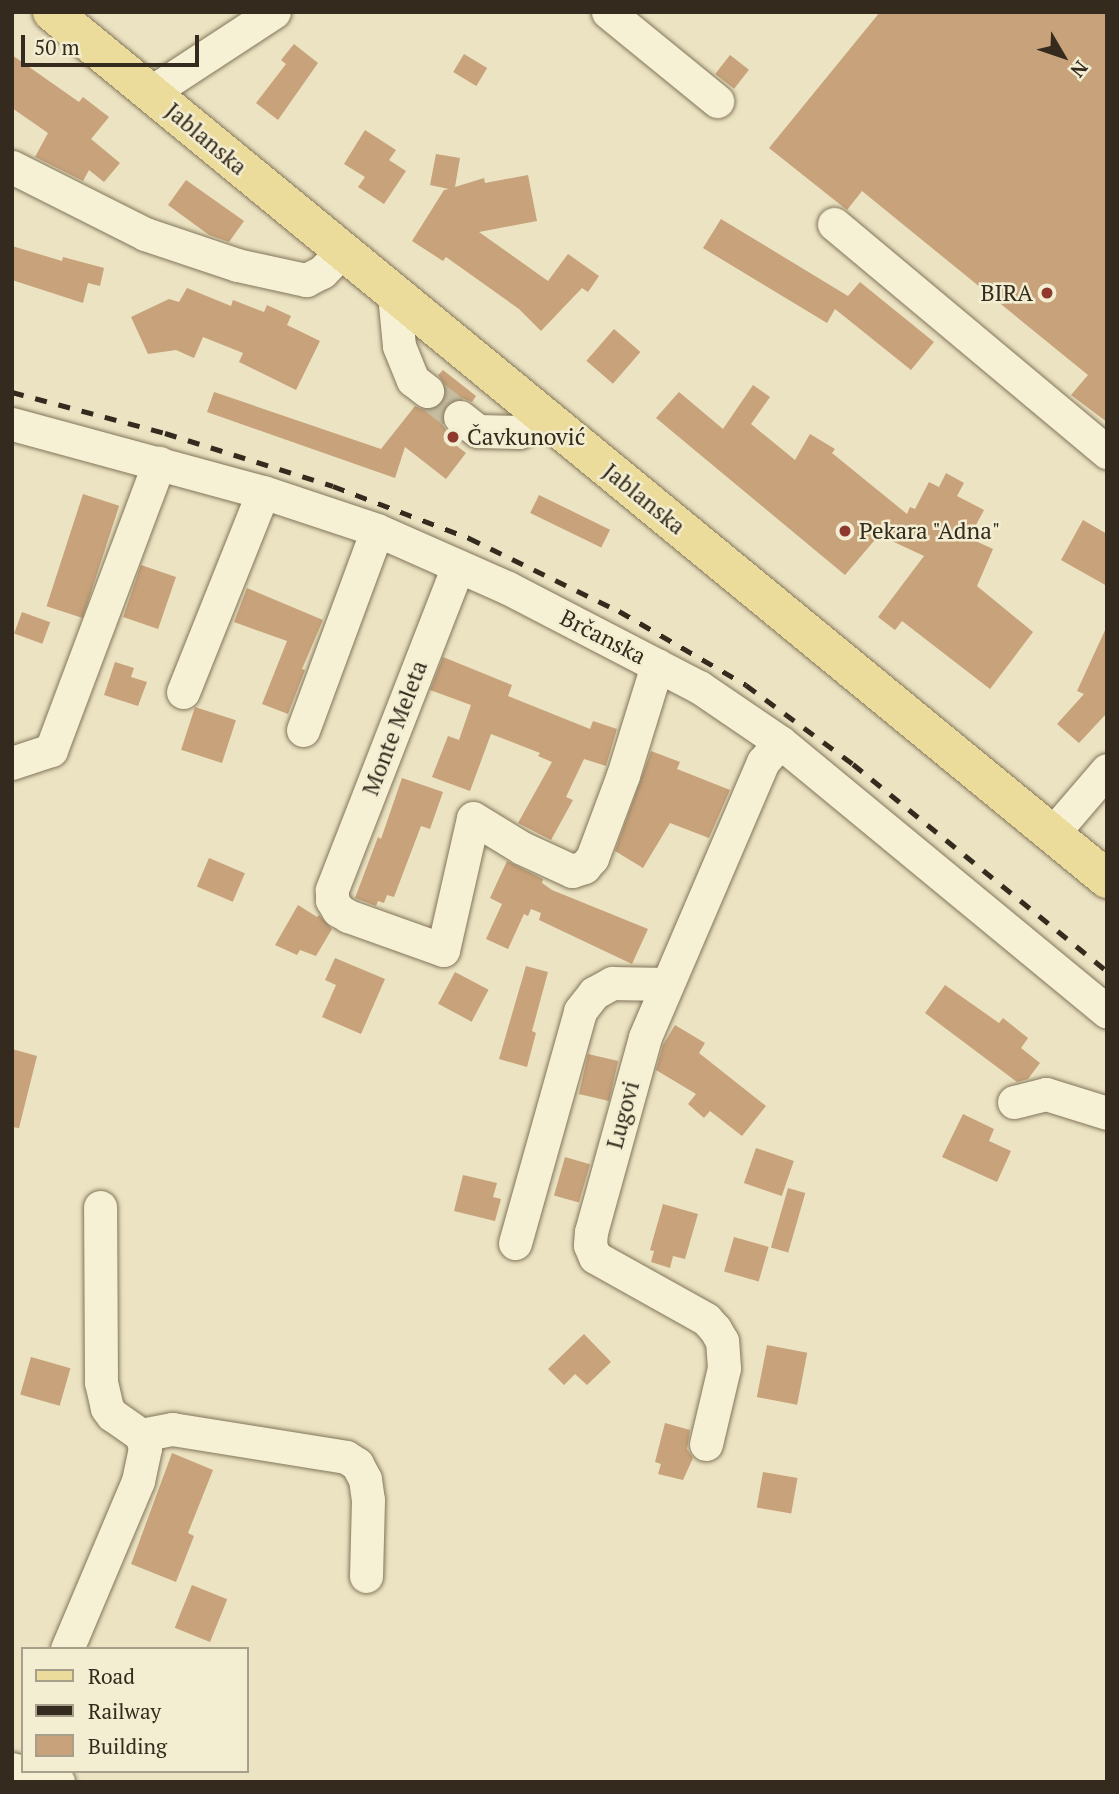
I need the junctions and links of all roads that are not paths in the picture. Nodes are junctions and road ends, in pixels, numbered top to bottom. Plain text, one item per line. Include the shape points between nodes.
1 (52, 12) edge
2 (274, 12) edge
3 (608, 12) edge
4 (150, 93) junction
5 (717, 101) dead end
6 (12, 167) edge
7 (834, 224) dead end
8 (341, 252) junction
9 (394, 294) junction
10 (427, 391) tunnel mouth
11 (460, 417) tunnel mouth
12 (545, 418) junction
13 (12, 424) edge
14 (1107, 452) edge
15 (159, 463) junction
16 (263, 492) junction
17 (377, 530) junction
18 (458, 566) junction
19 (657, 665) junction
20 (183, 692) dead end
21 (303, 730) dead end
22 (780, 742) junction
23 (12, 763) edge
24 (1107, 770) edge
25 (1052, 834) junction
26 (1107, 879) edge
27 (666, 984) junction
28 (1107, 1012) edge
29 (1014, 1102) dead end
30 (1107, 1113) edge
31 (100, 1207) dead end
32 (515, 1243) dead end
33 (141, 1435) junction
34 (706, 1444) dead end
35 (366, 1576) dead end
36 (68, 1647) edge
37 (38, 1773) edge
38 (58, 1782) edge

1 - 4 main road, Jablanska
2 - 4 street
3 - 5 street
4 - 8 main road, Jablanska
6 - 8 street via 145,234 237,265 306,280 322,272
7 - 14 street
8 - 9 main road, Jablanska
9 - 10 street via 399,346 413,380
9 - 12 main road, Jablanska
11 - 12 street via 478,431 519,432
12 - 25 main road, Jablanska
13 - 15 street, Brčanska
15 - 16 street, Brčanska
15 - 23 street via 51,750
16 - 17 street, Brčanska
16 - 20 street
17 - 18 street, Brčanska
17 - 21 street
18 - 19 street, Brčanska
18 - 19 street, Monte Meleta via 332,890 332,900 348,916 443,950 473,818 572,871 584,867 592,858 623,775
19 - 22 street, Brčanska via 732,706
22 - 27 street, Lugovi via 763,762
22 - 28 street, Brčanska
24 - 25 street
25 - 26 main road, Jablanska
27 - 32 street via 612,982 594,993 580,1011
27 - 34 street, Lugovi via 645,1037 590,1245 595,1257 606,1265 706,1319 722,1341 724,1368
29 - 30 street via 1046,1094
31 - 33 street via 100,1382 112,1415
33 - 35 street via 172,1429 346,1457 357,1464 365,1479
33 - 36 street via 145,1448 138,1481
37 - 38 street

